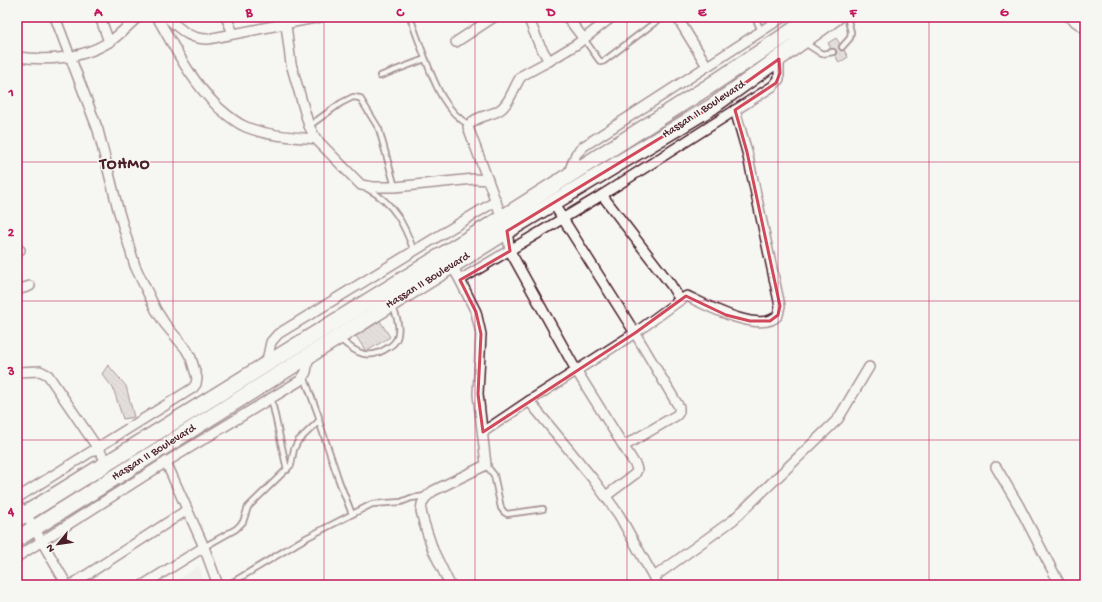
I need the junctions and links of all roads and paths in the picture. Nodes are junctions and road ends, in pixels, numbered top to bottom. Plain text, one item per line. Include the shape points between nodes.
1 (55, 17) edge
2 (100, 17) edge
3 (138, 17) edge
4 (157, 17) edge
5 (166, 17) edge
6 (226, 17) edge
7 (320, 17) edge
8 (410, 17) edge
9 (494, 17) edge
10 (528, 17) edge
11 (567, 17) edge
12 (612, 17) edge
13 (662, 17) edge
14 (676, 17) edge
15 (755, 17) edge
16 (783, 17) edge
17 (812, 17) edge
18 (836, 17) edge
19 (846, 17) edge
20 (1072, 17) edge
21 (285, 20) edge
22 (1085, 26) edge
23 (761, 31) junction
24 (233, 33) junction
25 (584, 39) junction
26 (802, 41) junction
27 (109, 42) junction
28 (456, 42) dead end
29 (842, 47) dead end
30 (833, 52) dead end
31 (17, 57) edge
32 (70, 57) junction
33 (426, 59) junction
34 (779, 59) junction
35 (549, 61) junction
36 (707, 66) junction
37 (380, 76) dead end
38 (735, 110) junction
39 (469, 125) junction
40 (309, 126) junction
41 (316, 139) junction
42 (568, 176) junction
43 (488, 180) junction
44 (361, 185) junction
45 (395, 187) junction
46 (602, 195) junction
47 (496, 201) junction
48 (553, 203) junction
49 (563, 219) junction
50 (505, 225) junction
51 (414, 251) junction
52 (510, 251) junction
53 (452, 266) junction
54 (460, 280) junction
55 (30, 286) dead end
56 (17, 290) edge
57 (680, 300) junction
58 (392, 303) junction
59 (334, 331) junction
60 (635, 334) junction
61 (309, 355) junction
62 (266, 365) junction
63 (869, 367) dead end
64 (576, 370) junction
65 (17, 372) edge
66 (304, 376) junction
67 (271, 397) junction
68 (529, 401) junction
69 (319, 421) junction
70 (482, 432) junction
71 (624, 446) junction
72 (98, 448) junction
73 (108, 462) junction
74 (166, 462) junction
75 (486, 465) junction
76 (996, 467) dead end
77 (287, 470) junction
78 (428, 496) junction
79 (606, 496) junction
80 (17, 498) edge
81 (543, 509) dead end
82 (187, 510) junction
83 (20, 512) edge
84 (352, 514) junction
85 (34, 528) junction
86 (17, 539) edge
87 (42, 542) junction
88 (204, 547) junction
89 (17, 558) edge
90 (656, 581) edge
91 (67, 585) edge
92 (71, 585) edge
93 (143, 585) edge
94 (218, 585) edge
95 (228, 585) edge
96 (450, 585) edge
97 (1060, 585) edge

1 - 32 street
2 - 27 street
3 - 27 street
4 - 41 street via 198,86 228,116 246,127 276,136
5 - 24 street via 197,39
6 - 24 street
7 - 21 street
8 - 33 lane
9 - 28 street
10 - 35 street
11 - 25 street
12 - 25 street
13 - 25 lane via 601,62
14 - 36 street
15 - 23 lane
16 - 23 street
17 - 42 main road, Hassan II Boulevard via 715,83
18 - 26 main road, Hassan II Boulevard
19 - 29 lane via 851,32 850,38
20 - 22 street
21 - 24 street
21 - 40 street via 291,64
23 - 36 street
25 - 35 street
26 - 30 lane via 822,54
26 - 34 main road, Hassan II Boulevard
27 - 32 street
31 - 32 street
32 - 72 street via 98,130 135,266 156,310 191,358 197,378 193,388
33 - 37 lane
33 - 39 lane via 444,102 459,119
34 - 38 street via 780,73 776,83
34 - 48 main road, Hassan II Boulevard via 713,106
35 - 39 street via 520,78 503,108
36 - 42 street via 584,146 576,154
38 - 46 street
38 - 57 street via 747,152 780,306 778,315 770,321 750,321 726,314 687,296
39 - 43 street via 468,131
40 - 41 street
40 - 45 lane via 341,103 353,97 360,98 379,129
41 - 44 street
42 - 50 main road, Hassan II Boulevard
43 - 45 street via 474,179
43 - 47 street
44 - 45 street
44 - 51 lane via 389,204 399,217
46 - 49 street
46 - 57 street
47 - 50 street
47 - 51 street
48 - 49 street
48 - 50 main road, Hassan II Boulevard
49 - 52 street
49 - 60 street
50 - 52 street
50 - 53 main road, Hassan II Boulevard
50 - 59 main road, Hassan II Boulevard
51 - 62 street via 278,334 271,342
52 - 54 street
52 - 64 street
53 - 54 street
53 - 58 main road, Hassan II Boulevard
54 - 70 street via 476,312 481,334 478,394
55 - 56 street
57 - 60 street
58 - 59 main road, Hassan II Boulevard
58 - 59 lane via 398,319 398,334 394,344 376,354 363,354 349,347
59 - 61 main road, Hassan II Boulevard
59 - 62 main road, Hassan II Boulevard
60 - 64 street
60 - 71 street via 679,407 679,412
61 - 66 street
61 - 85 main road, Hassan II Boulevard
62 - 73 main road, Hassan II Boulevard
63 - 90 street via 838,419 733,520
64 - 68 street
64 - 71 street
65 - 72 street via 40,371 48,375
66 - 67 street
66 - 69 lane
67 - 74 street
67 - 77 lane
68 - 70 street
68 - 79 street
69 - 77 lane via 298,441
69 - 84 lane
70 - 75 street
71 - 79 street via 637,470
72 - 73 street
72 - 80 street
73 - 83 main road, Hassan II Boulevard
74 - 82 street
74 - 87 street
75 - 78 street via 433,491
75 - 81 lane via 494,475 504,512 507,514
76 - 97 street
77 - 88 lane via 248,507 244,522
78 - 84 lane via 401,502 372,504
78 - 96 street via 422,504 421,511 433,550
79 - 90 street
82 - 88 street
82 - 92 street
83 - 85 street
84 - 95 lane via 304,538
85 - 86 main road, Hassan II Boulevard
85 - 87 street
87 - 89 street
87 - 91 street
88 - 93 street
88 - 94 street

